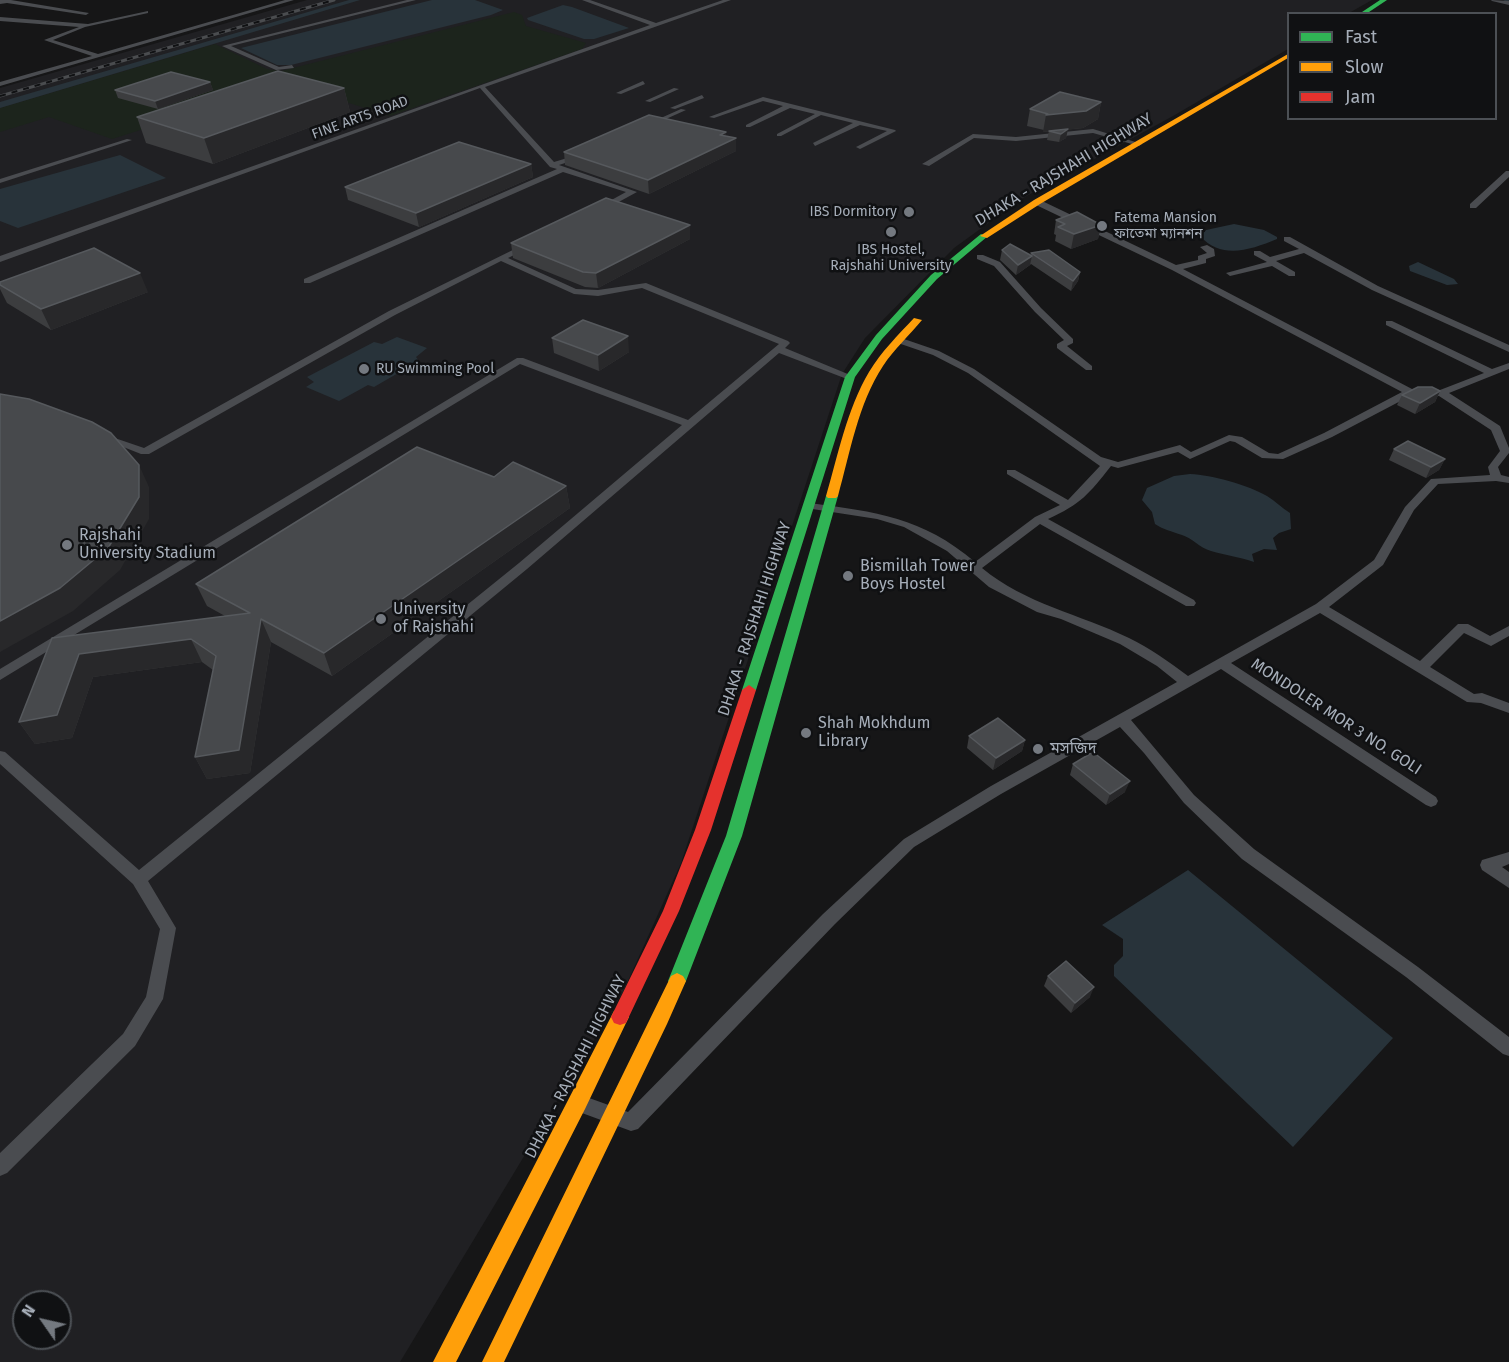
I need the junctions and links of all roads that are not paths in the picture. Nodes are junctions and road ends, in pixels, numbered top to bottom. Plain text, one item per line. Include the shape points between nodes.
1 (291, 0) edge
2 (413, 0) edge
3 (585, 0) edge
4 (728, 0) edge
5 (1384, 0) edge
6 (1397, 0) edge
7 (1494, 0) edge
8 (0, 2) edge
9 (1509, 3) edge
10 (147, 12) dead end
11 (1364, 12) edge
12 (1378, 12) edge
13 (86, 13) dead end
14 (0, 19) edge
15 (656, 25) junction
16 (88, 26) junction
17 (99, 56) junction
18 (1287, 57) edge
19 (292, 67) dead end
20 (1287, 67) edge
21 (643, 83) dead end
22 (0, 84) edge
23 (481, 86) junction
24 (676, 89) dead end
25 (618, 93) dead end
26 (702, 97) dead end
27 (648, 100) dead end
28 (790, 105) junction
29 (673, 108) dead end
30 (683, 110) dead end
31 (821, 113) junction
32 (712, 117) dead end
33 (859, 123) junction
34 (747, 126) dead end
35 (640, 129) edge
36 (779, 135) dead end
37 (129, 140) dead end
38 (815, 144) dead end
39 (1139, 144) junction
40 (860, 147) dead end
41 (575, 156) edge
42 (926, 164) dead end
43 (553, 165) junction
44 (563, 169) junction
45 (1509, 173) edge
46 (0, 181) edge
47 (1037, 202) junction
48 (1473, 206) dead end
49 (1050, 208) junction
50 (591, 213) edge
51 (541, 238) edge
52 (1287, 239) dead end
53 (1204, 247) dead end
54 (1305, 250) junction
55 (1257, 253) dead end
56 (980, 257) junction
57 (501, 258) junction
58 (0, 259) edge
59 (1270, 261) junction
60 (1175, 268) junction
61 (1230, 273) dead end
62 (1292, 274) dead end
63 (952, 280) dead end
64 (307, 281) dead end
65 (929, 306) dead end
66 (1389, 323) dead end
67 (898, 340) junction
68 (778, 349) junction
69 (1509, 350) edge
70 (1509, 366) edge
71 (1089, 369) dead end
72 (1495, 372) junction
73 (1509, 376) edge
74 (850, 377) junction
75 (1410, 392) junction
76 (1440, 393) junction
77 (689, 424) junction
78 (89, 432) edge
79 (1101, 460) junction
80 (1011, 472) dead end
81 (1503, 479) edge
82 (1069, 505) junction
83 (810, 506) junction
84 (828, 508) junction
85 (1039, 519) junction
86 (975, 568) junction
87 (1190, 603) dead end
88 (1320, 607) junction
89 (1509, 630) edge
90 (1221, 663) junction
91 (1421, 668) junction
92 (0, 675) edge
93 (1187, 682) junction
94 (1509, 708) edge
95 (1122, 720) junction
96 (0, 756) edge
97 (1431, 801) dead end
98 (1509, 858) edge
99 (139, 879) junction
100 (1509, 881) edge
101 (1509, 1048) edge
102 (578, 1103) junction
103 (614, 1116) junction
104 (0, 1166) edge
105 (444, 1362) edge
106 (493, 1362) edge

1 - 17 street
2 - 19 street via 225,46 278,69
3 - 15 street
4 - 15 street, FINE ARTS ROAD
5 - 11 highway
6 - 12 highway
7 - 9 street
8 - 13 street
10 - 16 street
14 - 16 street
15 - 23 street, FINE ARTS ROAD
16 - 17 street via 47,40
17 - 22 street
18 - 39 highway, DHAKA - RAJSHAHI HIGHWAY
20 - 49 highway, DHAKA - RAJSHAHI HIGHWAY
21 - 25 street
23 - 43 street
23 - 58 street, FINE ARTS ROAD
24 - 27 street
26 - 29 street
28 - 31 street
28 - 32 street via 763,99
28 - 34 street
30 - 35 street
31 - 33 street
31 - 36 street
33 - 38 street
33 - 40 street via 893,131
37 - 46 street
39 - 42 street via 1093,131 1016,139 973,136
39 - 47 highway, DHAKA - RAJSHAHI HIGHWAY
41 - 43 street
43 - 44 street
44 - 50 street via 633,192
44 - 64 street
45 - 48 street
47 - 49 street
47 - 74 highway, DHAKA - RAJSHAHI HIGHWAY via 986,234 934,277 879,337
49 - 56 highway, DHAKA - RAJSHAHI HIGHWAY
49 - 60 street
51 - 57 street
52 - 54 street
53 - 60 street via 1212,254 1201,258 1203,261
54 - 59 street
54 - 69 street via 1366,284
55 - 59 street
56 - 63 highway, DHAKA - RAJSHAHI HIGHWAY
56 - 71 street via 997,264 1070,341 1060,346
57 - 68 street via 574,291 598,293 643,285 785,343
57 - 78 street via 392,313 145,452
59 - 61 street
59 - 62 street
60 - 75 street via 1278,326
65 - 67 highway
66 - 72 street
67 - 79 street via 936,353 970,371
67 - 84 highway via 870,380 854,419
68 - 74 street
68 - 77 street
70 - 72 street
72 - 73 street
72 - 76 street
74 - 83 highway, DHAKA - RAJSHAHI HIGHWAY
75 - 76 street
75 - 79 street via 1279,457 1266,456 1229,438 1190,456 1180,448 1118,465
76 - 81 street via 1496,428 1505,451 1493,467
77 - 92 street via 522,361
77 - 99 street via 523,566
79 - 82 street via 1106,465
80 - 82 street
81 - 88 street via 1435,481 1410,509 1379,562
82 - 85 street
83 - 84 street
83 - 102 highway, DHAKA - RAJSHAHI HIGHWAY via 699,840 671,911
84 - 86 street via 908,525 951,548
84 - 103 highway via 734,836 703,919
85 - 86 street
85 - 87 street
86 - 93 street via 993,584 1027,603 1125,641
88 - 90 street
88 - 91 street
89 - 91 street via 1491,642 1463,627
90 - 93 street
90 - 97 street, MONDOLER MOR 3 NO. GOLI
91 - 94 street via 1472,699 1482,698
93 - 95 street
95 - 101 street via 1189,799 1248,854 1412,972
95 - 103 street via 909,843 829,919 631,1122
96 - 99 street
98 - 100 street via 1488,866
99 - 104 street via 168,928 154,999 129,1040
102 - 103 street
102 - 105 highway, DHAKA - RAJSHAHI HIGHWAY
103 - 106 highway

